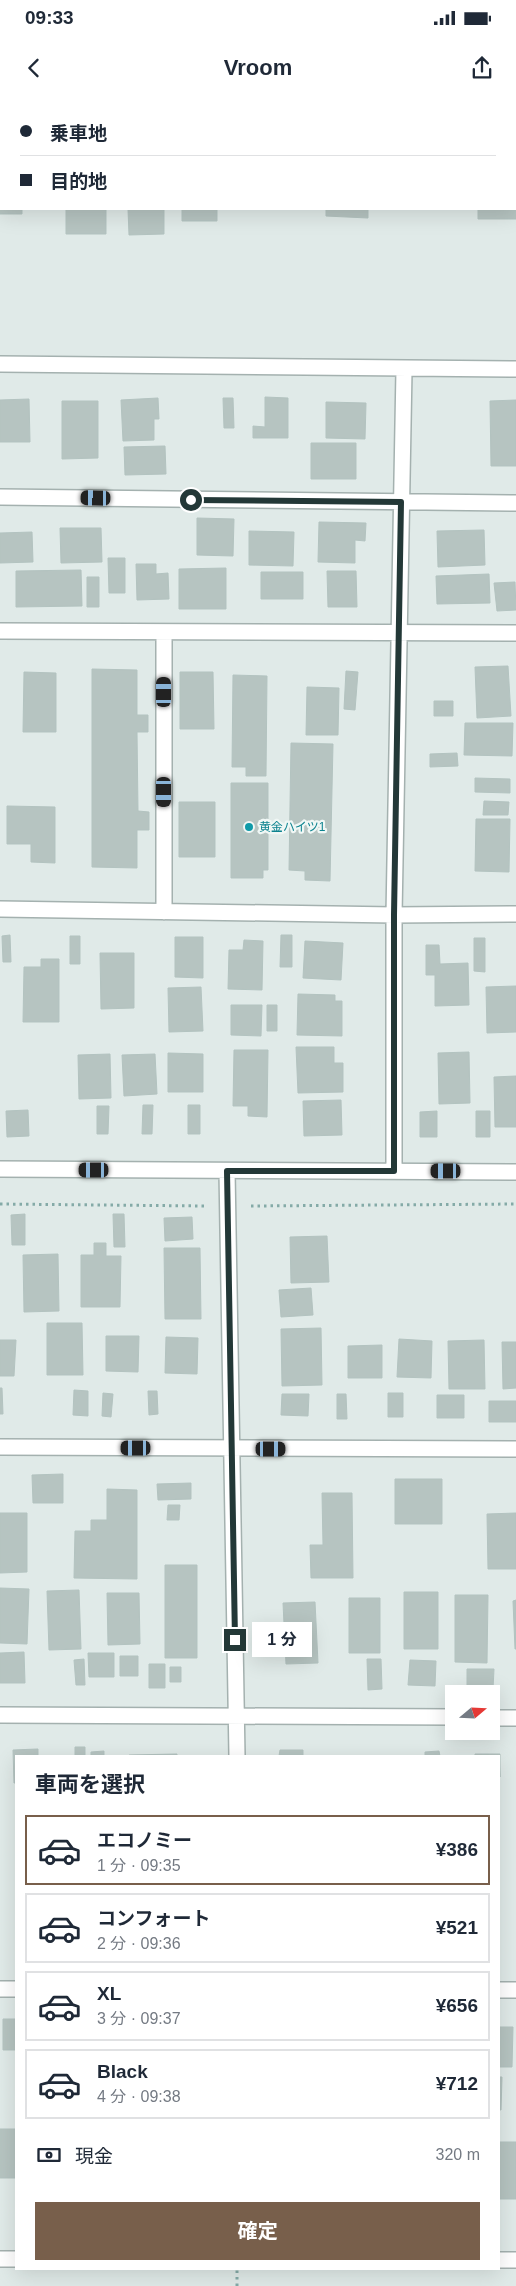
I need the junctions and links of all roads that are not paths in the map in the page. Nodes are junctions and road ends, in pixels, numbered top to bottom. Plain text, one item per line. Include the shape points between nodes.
1 (0, 364) edge
2 (516, 369) edge
3 (404, 370) junction
4 (0, 497) edge
5 (401, 502) junction
6 (516, 503) edge
7 (0, 631) edge
8 (164, 632) junction
9 (398, 633) junction
10 (516, 633) edge
11 (0, 909) edge
12 (164, 912) junction
13 (516, 914) edge
14 (394, 915) junction
15 (0, 1169) edge
16 (227, 1171) junction
17 (394, 1171) junction
18 (516, 1172) edge
19 (0, 1447) edge
20 (516, 1449) edge
21 (233, 1450) junction
22 (0, 1715) edge
23 (236, 1716) junction
24 (445, 1718) edge
25 (500, 1718) edge
26 (516, 1718) edge
27 (237, 1755) edge
28 (0, 1990) edge
29 (15, 1990) edge
30 (500, 1990) edge
31 (516, 1990) edge
32 (0, 2259) edge
33 (15, 2259) edge
34 (500, 2260) edge
35 (516, 2260) edge

1 - 3 street
2 - 3 street
3 - 5 street
4 - 5 street
5 - 6 street
5 - 9 street
7 - 8 street
8 - 9 street
8 - 12 street
9 - 10 street
9 - 14 street
11 - 12 street
12 - 14 street
13 - 14 street
14 - 17 street
15 - 16 street
16 - 17 street
16 - 21 street
17 - 18 street
19 - 21 street
20 - 21 street
21 - 23 street
22 - 23 street
23 - 24 street
23 - 27 street
25 - 26 street
28 - 29 street
30 - 31 street
32 - 33 street
34 - 35 street

